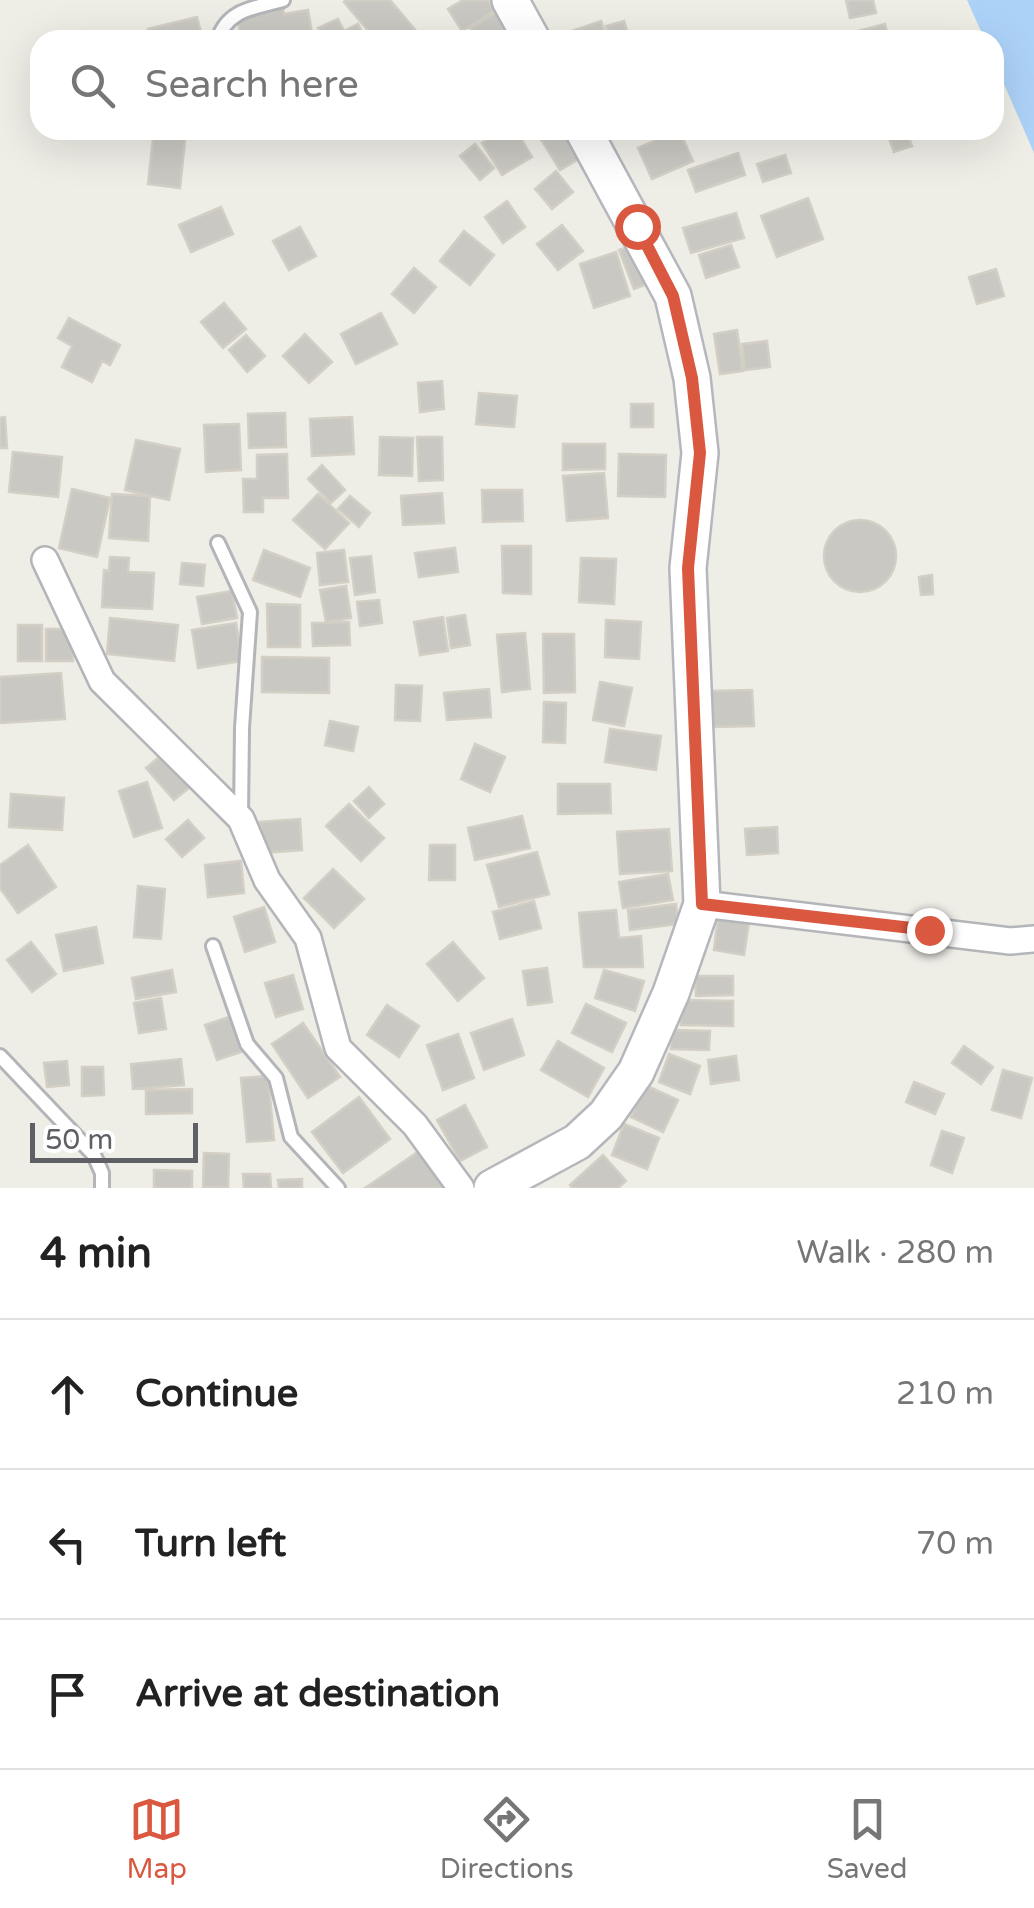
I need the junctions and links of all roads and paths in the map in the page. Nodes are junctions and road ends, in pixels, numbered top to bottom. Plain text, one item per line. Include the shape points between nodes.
1 (283, 0) edge
2 (510, 0) edge
3 (221, 30) edge
4 (526, 30) edge
5 (588, 140) edge
6 (218, 543) dead end
7 (45, 560) dead end
8 (241, 819) junction
9 (702, 904) junction
10 (1034, 939) edge
11 (214, 946) dead end
12 (0, 1056) edge
13 (102, 1188) edge
14 (338, 1188) edge
15 (461, 1188) edge
16 (492, 1188) edge

1 - 3 lane via 232,15
2 - 4 street
5 - 9 street via 673,296 692,378 700,453 688,568
6 - 8 lane via 250,612
7 - 8 street via 102,682
8 - 15 street via 268,880 308,938 338,1048 415,1124
9 - 10 street
9 - 16 street via 636,1072 606,1115 578,1142
11 - 14 lane via 248,1044 276,1078 291,1137
12 - 13 lane via 94,1155

